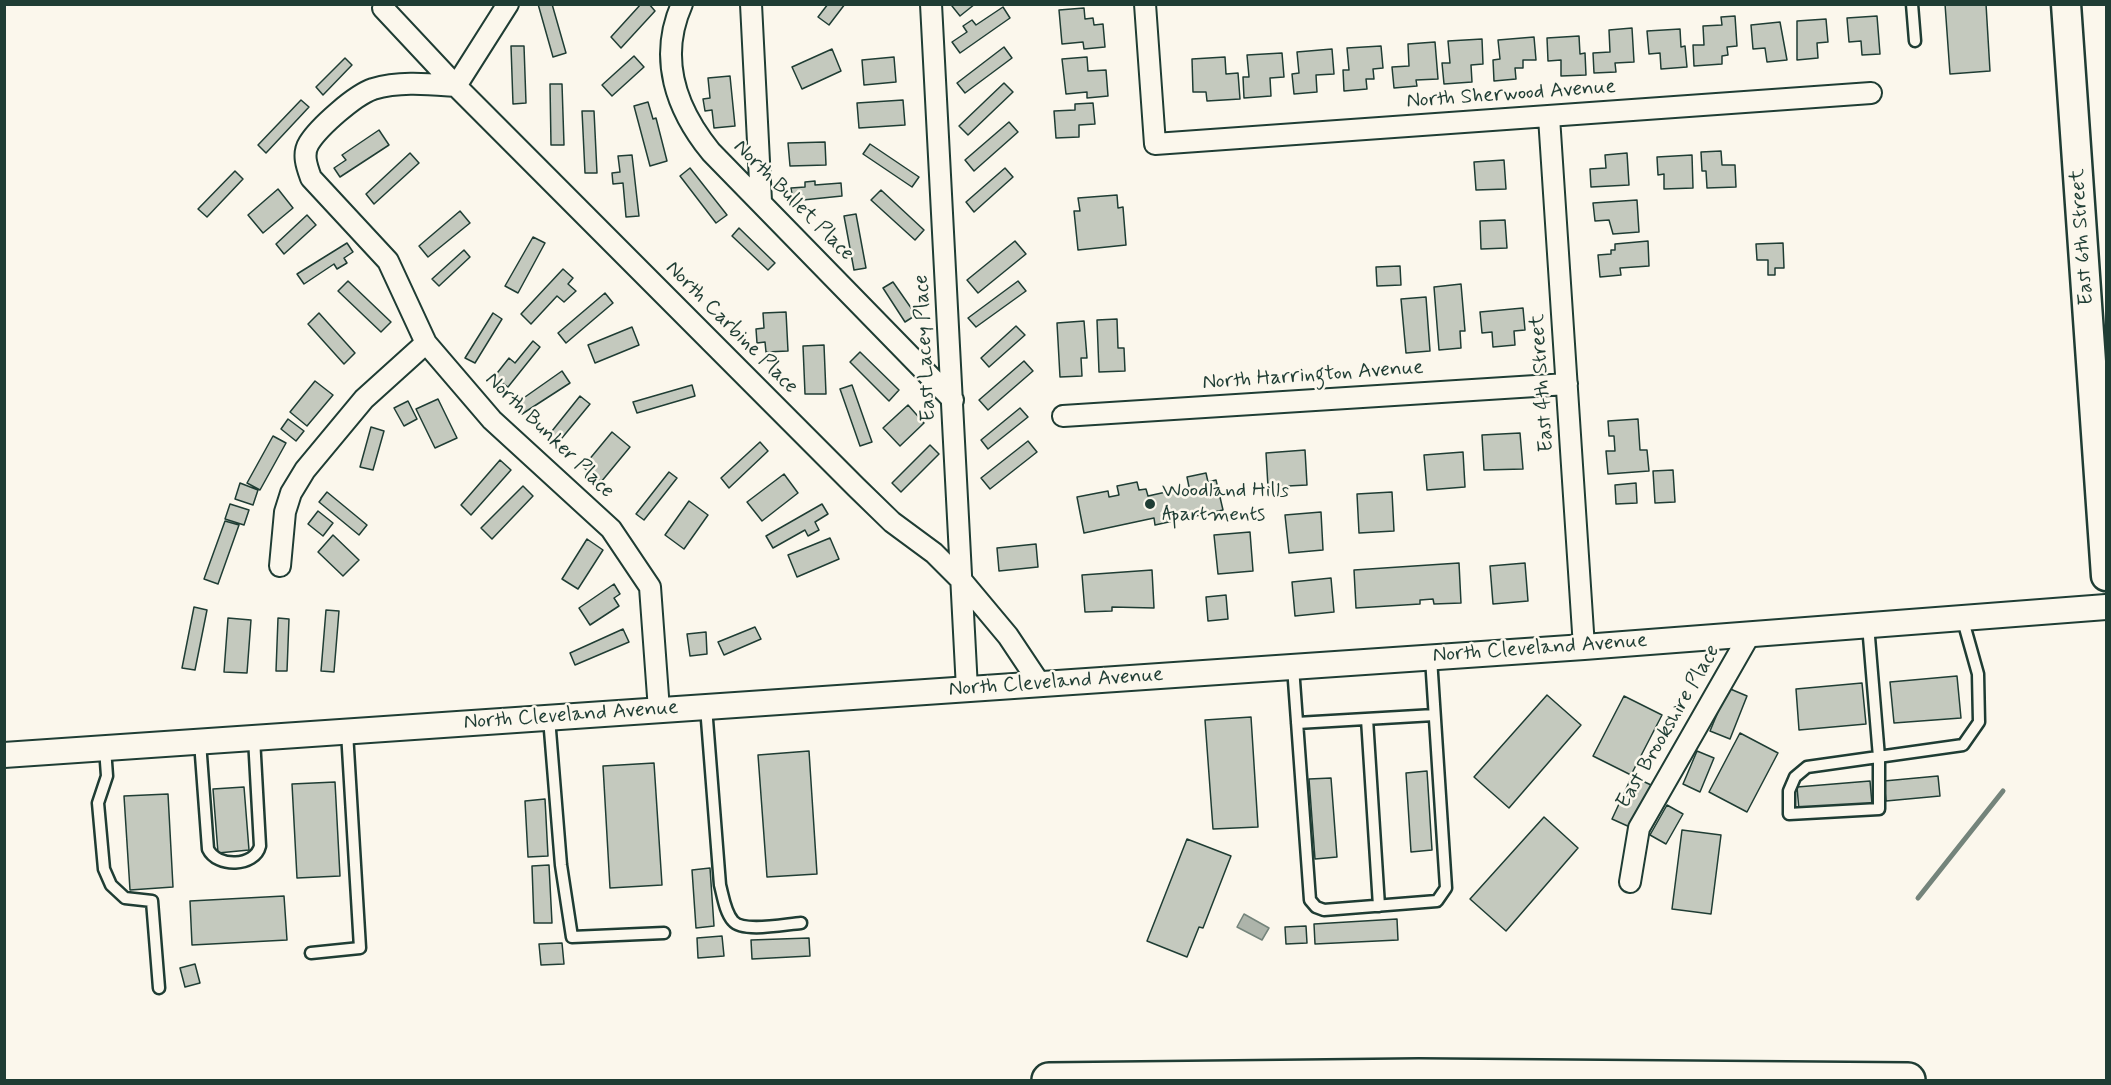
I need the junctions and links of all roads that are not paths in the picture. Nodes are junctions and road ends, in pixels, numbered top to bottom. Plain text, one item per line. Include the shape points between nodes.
1 (508, 4) edge
2 (682, 4) edge
3 (751, 4) edge
4 (931, 4) edge
5 (1145, 4) edge
6 (1912, 4) edge
7 (2071, 5) edge
8 (383, 8) dead end
9 (1915, 41) dead end
10 (456, 86) junction
11 (1871, 93) dead end
12 (1549, 117) junction
13 (761, 201) junction
14 (426, 343) junction
15 (1567, 384) junction
16 (953, 399) junction
17 (1063, 416) dead end
18 (280, 566) dead end
19 (2106, 576) edge
20 (962, 581) junction
21 (2106, 607) edge
22 (1962, 617) junction
23 (1868, 624) junction
24 (1750, 634) junction
25 (1584, 646) junction
26 (1431, 657) junction
27 (1293, 666) junction
28 (1040, 684) junction
29 (967, 689) junction
30 (706, 707) junction
31 (659, 710) junction
32 (1434, 715) junction
33 (549, 718) junction
34 (1367, 719) junction
35 (1297, 723) junction
36 (347, 732) junction
37 (254, 738) junction
38 (200, 742) junction
39 (105, 748) junction
40 (4, 755) edge
41 (1879, 757) junction
42 (1630, 882) dead end
43 (1379, 906) junction
44 (801, 923) dead end
45 (664, 933) dead end
46 (310, 952) dead end
47 (159, 988) dead end
48 (1049, 1080) edge
49 (1908, 1080) edge

1 - 10 street
2 - 13 street, North Bullet Place via 675,24 670,66 682,110 711,152
3 - 13 street
4 - 16 street, East Lacey Place
5 - 12 street, North Sherwood Avenue via 1155,144
6 - 9 lane
7 - 19 main road, East 6th Street
8 - 10 street, North Carbine Place
10 - 14 street, North Bunker Place via 399,84 364,93 308,144 305,162 317,186 388,261
10 - 20 street, North Carbine Place via 856,487
11 - 12 street, North Sherwood Avenue
12 - 15 street, East 4th Street
13 - 16 street, North Bullet Place
14 - 18 street via 364,399 305,470 285,512
14 - 31 street, North Bunker Place via 492,420 611,529 650,587
15 - 17 street, North Harrington Avenue
15 - 25 street, East 4th Street
16 - 20 street, East Lacey Place
20 - 28 street, North Carbine Place via 1008,636
20 - 29 street, East Lacey Place
21 - 22 street, North Cleveland Avenue
22 - 23 street, North Cleveland Avenue
22 - 41 lane via 1978,674 1979,722 1963,745
23 - 24 street, North Cleveland Avenue
23 - 41 lane
24 - 25 street, North Cleveland Avenue
24 - 42 street, East Brookshire Place via 1639,828
25 - 26 street, North Cleveland Avenue
26 - 27 street, North Cleveland Avenue
26 - 32 lane
27 - 28 street, North Cleveland Avenue
27 - 35 lane
28 - 29 street, North Cleveland Avenue
29 - 30 street, North Cleveland Avenue
30 - 31 street, North Cleveland Avenue
30 - 44 lane via 720,885 727,909 733,922 744,928
31 - 33 street, North Cleveland Avenue
32 - 34 lane
32 - 43 lane via 1446,888 1437,901
33 - 36 street, North Cleveland Avenue
33 - 45 lane via 561,865 572,937
34 - 35 lane
34 - 43 lane
35 - 43 lane via 1310,900 1324,910
36 - 37 street, North Cleveland Avenue
36 - 46 lane via 360,948
37 - 38 street, North Cleveland Avenue
37 - 38 lane via 260,846 252,859 239,861 220,862 208,849
38 - 39 street, North Cleveland Avenue
39 - 40 street, North Cleveland Avenue
39 - 47 lane via 107,776 98,802 104,869 111,885 125,898 152,901
41 - 41 lane via 1879,809 1788,814 1789,791 1795,777 1807,766
48 - 49 highway via 1419,1076

